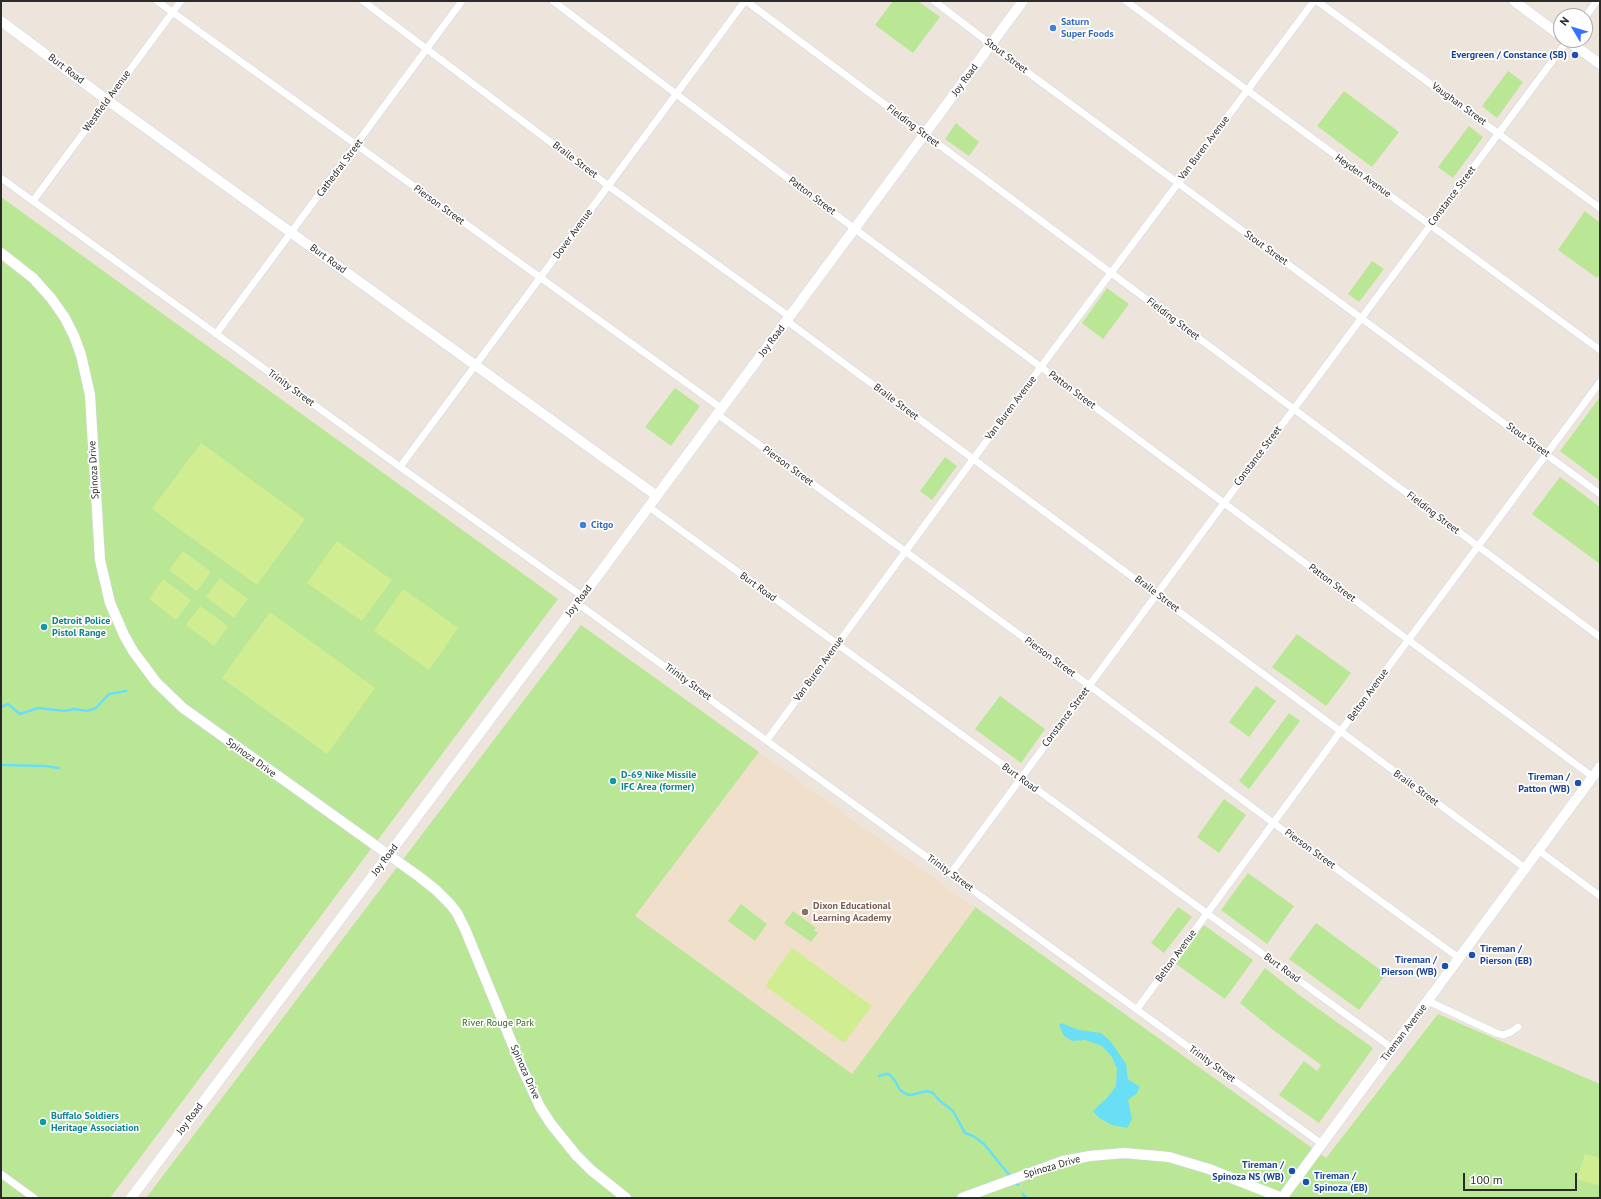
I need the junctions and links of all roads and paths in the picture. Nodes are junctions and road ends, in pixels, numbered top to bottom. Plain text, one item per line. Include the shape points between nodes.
1 (157, 1) edge
2 (181, 1) edge
3 (362, 1) edge
4 (462, 1) edge
5 (553, 1) edge
6 (745, 1) edge
7 (934, 1) edge
8 (1023, 1) edge
9 (1126, 1) edge
10 (1316, 1) edge
11 (1514, 1) edge
12 (172, 12) junction
13 (1, 22) edge
14 (1553, 30) edge
15 (991, 45) junction
16 (1561, 48) edge
17 (1578, 48) edge
18 (427, 49) junction
19 (1600, 64) edge
20 (1247, 91) junction
21 (676, 94) junction
22 (107, 100) junction
23 (1498, 133) junction
24 (924, 135) junction
25 (356, 146) junction
26 (1, 178) edge
27 (1178, 183) junction
28 (608, 186) junction
29 (33, 201) junction
30 (1600, 208) edge
31 (1430, 225) junction
32 (855, 229) junction
33 (291, 233) junction
34 (1, 254) edge
35 (1111, 273) junction
36 (540, 278) junction
37 (1361, 318) junction
38 (789, 319) junction
39 (216, 334) junction
40 (1600, 350) edge
41 (475, 366) junction
42 (1041, 367) junction
43 (1600, 382) edge
44 (1293, 409) junction
45 (719, 411) junction
46 (1546, 453) junction
47 (973, 459) junction
48 (400, 467) junction
49 (1600, 494) edge
50 (657, 496) junction
51 (1224, 503) junction
52 (649, 507) junction
53 (1478, 546) junction
54 (905, 552) junction
55 (1157, 594) junction
56 (580, 599) junction
57 (1600, 637) edge
58 (1408, 640) junction
59 (838, 645) junction
60 (1089, 686) junction
61 (1340, 732) junction
62 (767, 740) junction
63 (1600, 767) edge
64 (1593, 777) junction
65 (1020, 778) junction
66 (1274, 823) junction
67 (1538, 850) junction
68 (388, 856) junction
69 (1525, 868) junction
70 (951, 873) junction
71 (1600, 896) edge
72 (1207, 914) junction
73 (1458, 958) junction
74 (1428, 1002) junction
75 (1137, 1009) junction
76 (1518, 1027) dead end
77 (1392, 1048) junction
78 (1322, 1144) junction
79 (1, 1174) edge
80 (34, 1198) edge
81 (131, 1198) edge
82 (626, 1198) edge
83 (962, 1198) edge
84 (1282, 1198) edge

1 - 12 street, Pierson Street
2 - 12 street, Westfield Avenue
3 - 18 street, Braile Street
4 - 18 street, Cathedral Street
5 - 21 street, Patton Street
6 - 21 street, Dover Avenue
6 - 24 street, Fielding Street
7 - 15 street, Stout Street
8 - 15 street, Joy Road
9 - 20 street, Heyden Avenue
10 - 20 street, Van Buren Avenue
10 - 23 street, Vaughan Street
11 - 14 street
12 - 22 street, Westfield Avenue
12 - 25 street, Pierson Street
13 - 22 street, Burt Road
15 - 24 street, Joy Road
15 - 27 street, Stout Street
16 - 23 street, Constance Street
17 - 19 street
18 - 25 street, Cathedral Street
18 - 28 street, Braile Street
20 - 27 street, Van Buren Avenue
20 - 31 street, Heyden Avenue
21 - 28 street, Dover Avenue
21 - 32 street, Patton Street
22 - 29 street, Westfield Avenue
22 - 33 street, Burt Road
23 - 30 street, Vaughan Street
23 - 31 street, Constance Street
24 - 32 street, Joy Road
24 - 35 street, Fielding Street
25 - 33 street, Cathedral Street
25 - 36 street, Pierson Street
26 - 29 street, Trinity Street
27 - 35 street, Van Buren Avenue
27 - 37 street, Stout Street
28 - 36 street, Dover Avenue
28 - 38 street, Braile Street
29 - 39 street, Trinity Street
31 - 37 street, Constance Street
31 - 40 street, Heyden Avenue
32 - 38 street, Joy Road
32 - 42 street, Patton Street
33 - 39 street, Cathedral Street
33 - 41 street, Burt Road
34 - 68 street, Spinoza Drive via 33,278 51,298 65,318 81,355 90,395 100,560 110,603 133,651 156,682 182,708
35 - 42 street, Van Buren Avenue
35 - 44 street, Fielding Street
36 - 41 street, Dover Avenue
36 - 45 street, Pierson Street
37 - 44 street, Constance Street
37 - 46 street, Stout Street
38 - 45 street, Joy Road
38 - 47 street, Braile Street
39 - 48 street, Trinity Street
41 - 48 street, Dover Avenue
41 - 50 street, Burt Road
42 - 47 street, Van Buren Avenue
42 - 51 street, Patton Street
43 - 46 street, Belton Avenue
44 - 51 street, Constance Street
44 - 53 street, Fielding Street
45 - 50 street, Joy Road
45 - 54 street, Pierson Street
46 - 49 street, Stout Street
46 - 53 street, Belton Avenue
47 - 54 street, Van Buren Avenue
47 - 55 street, Braile Street
48 - 56 street, Trinity Street
50 - 52 street, Joy Road
51 - 55 street, Constance Street
51 - 58 street, Patton Street
52 - 56 street, Joy Road
52 - 59 street, Burt Road
53 - 57 street, Fielding Street
53 - 58 street, Belton Avenue
54 - 59 street, Van Buren Avenue
54 - 60 street, Pierson Street
55 - 60 street, Constance Street
55 - 61 street, Braile Street
56 - 62 street, Trinity Street
56 - 68 street, Joy Road
58 - 61 street, Belton Avenue
58 - 64 street, Patton Street
59 - 62 street, Van Buren Avenue
59 - 65 street, Burt Road
60 - 65 street, Constance Street
60 - 66 street, Pierson Street
61 - 66 street, Belton Avenue
61 - 69 street, Braile Street
62 - 70 street, Trinity Street
63 - 64 street
64 - 67 street
65 - 70 street, Constance Street
65 - 72 street, Burt Road
66 - 72 street, Belton Avenue
66 - 73 street, Pierson Street
67 - 69 street, Tireman Avenue
67 - 71 street
68 - 81 street, Joy Road
68 - 82 street, Spinoza Drive via 436,890 457,913 540,1107 576,1155
69 - 73 street, Tireman Avenue
70 - 75 street, Trinity Street
72 - 75 street, Belton Avenue
72 - 77 street, Burt Road
73 - 74 street, Tireman Avenue
74 - 76 street via 1503,1035
74 - 77 street, Tireman Avenue
75 - 78 street, Trinity Street
77 - 78 street, Tireman Avenue
78 - 84 street, Tireman Avenue
79 - 80 street
83 - 84 street, Spinoza Drive via 1063,1161 1124,1154 1169,1157 1209,1169

